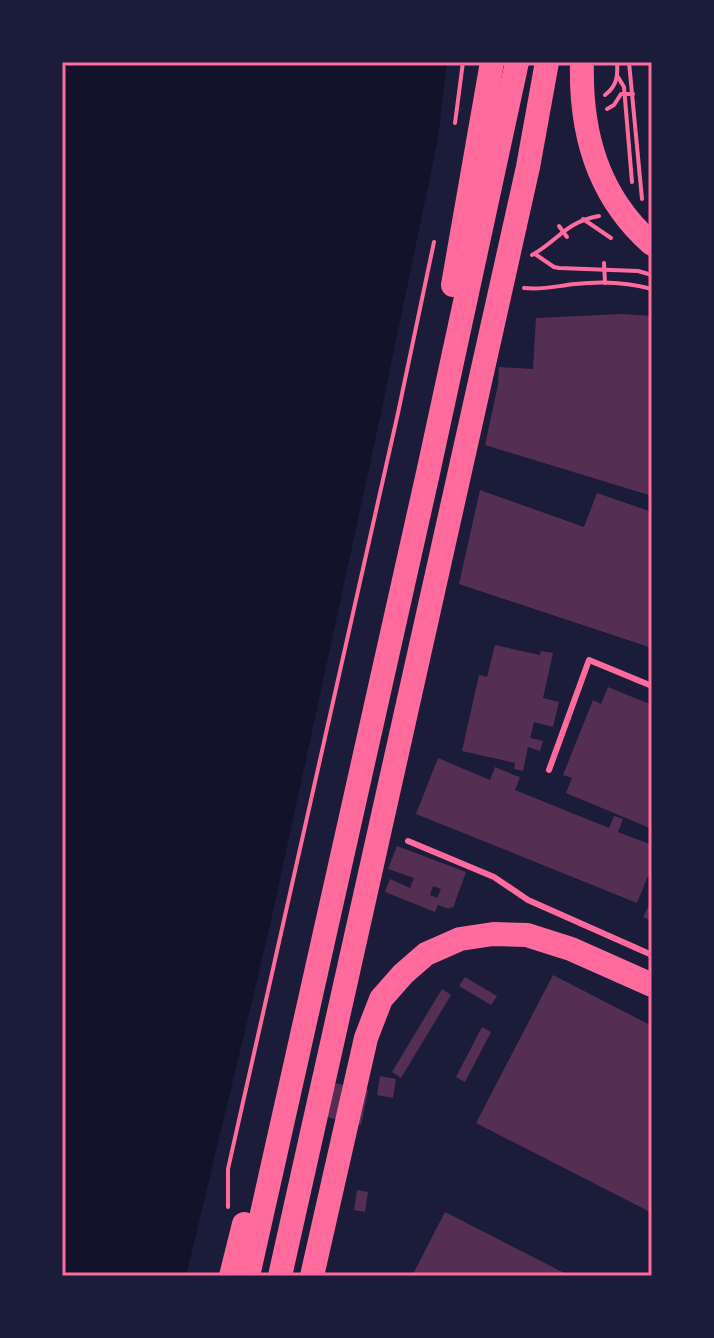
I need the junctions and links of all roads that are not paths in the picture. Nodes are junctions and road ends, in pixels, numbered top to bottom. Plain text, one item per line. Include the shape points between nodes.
1 (492, 62) edge
2 (517, 62) edge
3 (547, 62) edge
4 (582, 62) edge
5 (652, 244) edge
6 (428, 473) junction
7 (652, 686) edge
8 (549, 770) dead end
9 (408, 841) dead end
10 (340, 869) junction
11 (652, 955) edge
12 (652, 985) edge
13 (231, 1276) edge
14 (248, 1276) edge
15 (280, 1276) edge
16 (312, 1276) edge

1 - 6 highway via 427,414
2 - 6 highway
3 - 15 highway
4 - 5 highway via 585,124 594,158 608,191
6 - 10 highway
7 - 8 lane via 589,660
9 - 11 lane
10 - 13 highway via 303,989
10 - 14 highway
12 - 16 highway via 527,935 460,939 426,954 381,999 366,1038

